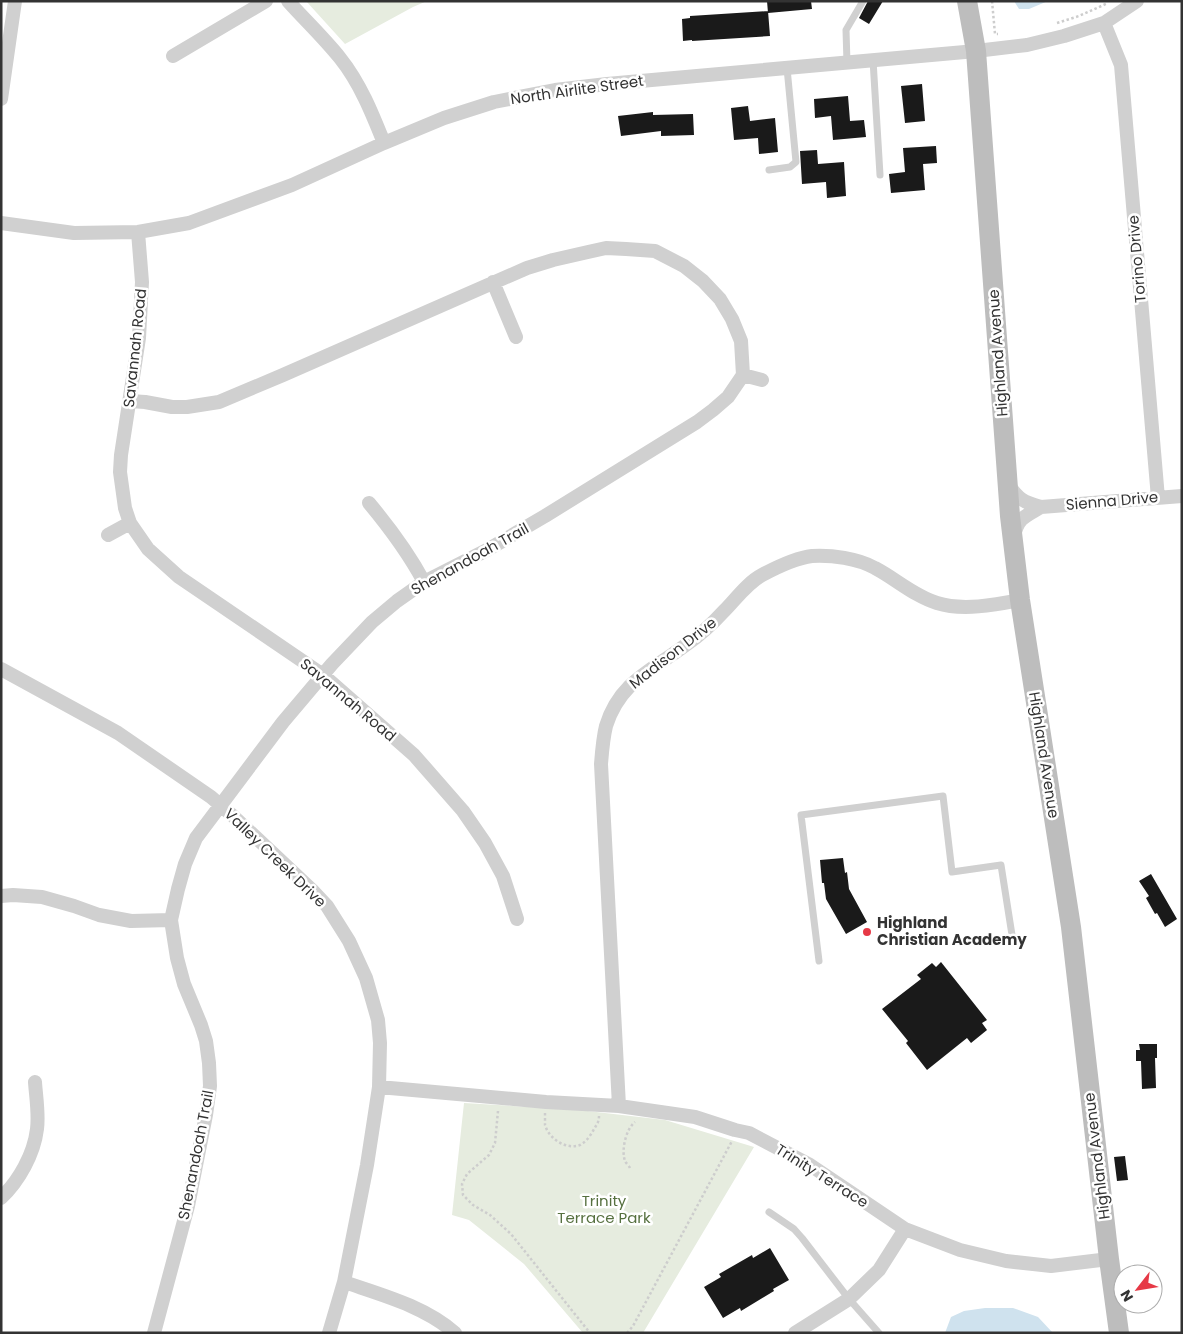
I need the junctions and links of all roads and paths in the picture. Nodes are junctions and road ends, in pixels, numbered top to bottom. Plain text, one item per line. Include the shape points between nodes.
1 (15, 1) edge
2 (266, 1) edge
3 (288, 1) edge
4 (863, 1) edge
5 (967, 1) edge
6 (992, 1) edge
7 (1112, 1) edge
8 (1137, 1) edge
9 (1104, 22) junction
10 (1055, 23) dead end
11 (1002, 34) dead end
12 (976, 51) junction
13 (173, 56) dead end
14 (873, 60) junction
15 (847, 62) junction
16 (787, 68) junction
17 (1, 99) edge
18 (384, 143) junction
19 (769, 170) dead end
20 (880, 175) dead end
21 (1, 223) edge
22 (138, 232) junction
23 (493, 282) junction
24 (516, 338) dead end
25 (743, 375) junction
26 (762, 380) dead end
27 (130, 401) junction
28 (1008, 484) junction
29 (1182, 496) edge
30 (1158, 498) junction
31 (369, 503) dead end
32 (1041, 507) junction
33 (130, 523) junction
34 (108, 535) dead end
35 (1013, 539) junction
36 (424, 582) junction
37 (1020, 600) junction
38 (1, 669) edge
39 (323, 675) junction
40 (220, 805) junction
41 (1, 896) edge
42 (517, 919) dead end
43 (171, 920) junction
44 (1012, 935) dead end
45 (819, 961) dead end
46 (35, 1082) dead end
47 (380, 1087) junction
48 (497, 1097) junction
49 (546, 1102) junction
50 (599, 1106) junction
51 (619, 1106) junction
52 (650, 1110) junction
53 (736, 1130) junction
54 (630, 1168) dead end
55 (1, 1198) edge
56 (769, 1212) dead end
57 (905, 1229) junction
58 (1109, 1259) junction
59 (344, 1282) junction
60 (849, 1299) junction
61 (154, 1333) edge
62 (329, 1333) edge
63 (455, 1333) edge
64 (590, 1333) edge
65 (627, 1333) edge
66 (795, 1333) edge
67 (879, 1333) edge
68 (1119, 1333) edge

1 - 17 street
2 - 13 street
3 - 18 street via 350,72 369,105
4 - 15 lane via 846,30
5 - 12 main road, Highland Avenue
6 - 11 path via 995,34
7 - 10 path
8 - 9 street, North Airlite Street
9 - 12 street, North Airlite Street via 1027,45
9 - 30 street, Torino Drive via 1120,66
12 - 14 street, North Airlite Street
12 - 28 main road, Highland Avenue
14 - 15 street, North Airlite Street
14 - 20 lane
15 - 16 street, North Airlite Street
16 - 18 street, North Airlite Street via 555,90 494,102
16 - 19 lane via 796,162 790,167
18 - 22 street, North Airlite Street via 292,185 189,223
21 - 22 street, North Airlite Street via 74,233
22 - 27 street, Savannah Road via 142,282 139,338
23 - 24 street
23 - 25 street via 553,260 606,248 655,251 684,266 720,299 741,341
23 - 27 street via 218,402 172,407
25 - 26 street
25 - 36 street, Shenandoah Trail via 728,397 697,422 487,550
27 - 33 street, Savannah Road via 120,472
28 - 32 street via 1017,496
28 - 35 main road, Highland Avenue
29 - 30 street, Sienna Drive
30 - 32 street, Sienna Drive
31 - 36 street
32 - 35 street via 1021,519
33 - 34 street
33 - 39 street, Savannah Road via 148,549 179,577
35 - 37 main road, Highland Avenue
36 - 39 street, Shenandoah Trail via 372,622
37 - 51 street, Madison Drive via 989,606 955,607 926,599 859,561 812,556 755,580 692,641 627,688 606,726 601,764
37 - 58 main road, Highland Avenue via 1071,927
38 - 40 street, Valley Creek Drive via 118,733
39 - 40 street, Shenandoah Trail
39 - 42 street, Savannah Road via 414,755 463,811 503,876
40 - 43 street, Shenandoah Trail via 196,838 185,864
40 - 47 street, Valley Creek Drive via 312,890 327,906 349,941 366,978 378,1020
41 - 43 street via 42,897 130,922
43 - 61 street, Shenandoah Trail via 184,984 206,1042 210,1086 188,1206
44 - 45 lane via 1001,865 952,872 943,796 801,815
46 - 55 street via 37,1130 31,1151 21,1175
47 - 48 street, Trinity Terrace
47 - 59 street, Valley Creek Drive
48 - 49 street, Trinity Terrace
48 - 64 path via 495,1143 489,1155 467,1174 462,1184 463,1195 511,1234
49 - 50 street, Trinity Terrace
49 - 50 path via 545,1126 558,1143 570,1146 578,1146 590,1137 599,1122
50 - 51 street, Trinity Terrace
51 - 52 street, Trinity Terrace
52 - 53 street, Trinity Terrace via 695,1117
52 - 54 path via 630,1125 624,1154
53 - 57 street, Trinity Terrace via 749,1133 810,1165
53 - 65 path
56 - 60 lane via 794,1229
57 - 58 street, Trinity Terrace via 960,1250 1006,1261 1051,1266
57 - 60 street via 879,1270
58 - 68 main road, Highland Avenue
59 - 62 street, Valley Creek Drive
59 - 63 street via 425,1313
60 - 66 street
60 - 67 lane

